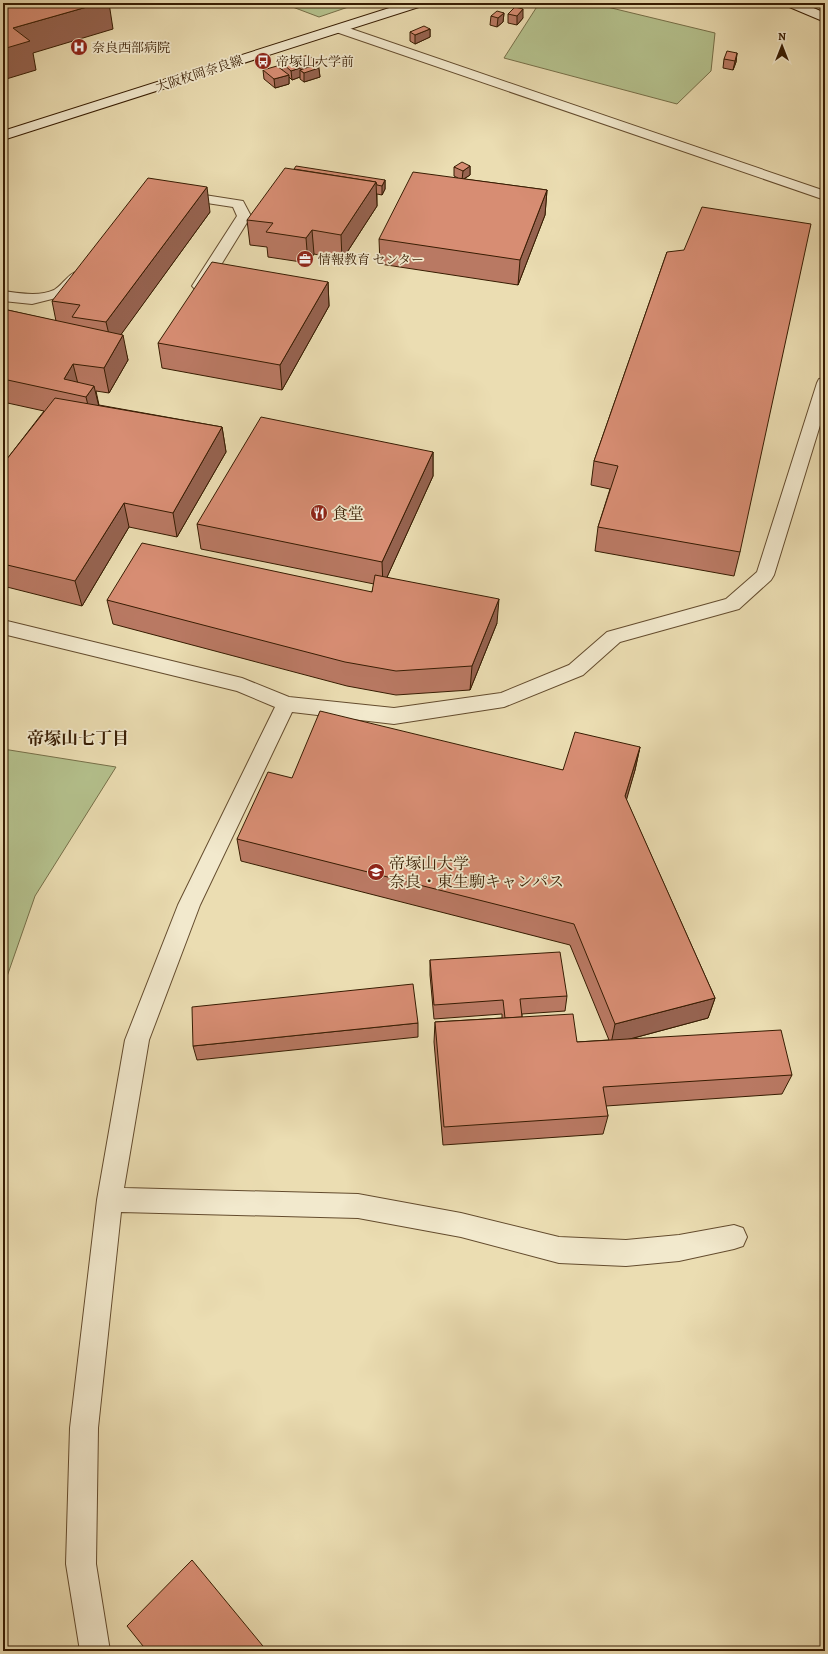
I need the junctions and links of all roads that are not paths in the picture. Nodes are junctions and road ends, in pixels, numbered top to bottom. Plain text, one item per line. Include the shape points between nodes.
1 (418, 3) edge
2 (791, 3) edge
3 (825, 18) edge
4 (340, 29) junction
5 (3, 136) edge
6 (162, 192) edge
7 (825, 196) edge
8 (86, 265) edge
9 (3, 296) edge
10 (191, 301) edge
11 (825, 382) edge
12 (3, 627) edge
13 (286, 704) junction
14 (110, 1200) junction
15 (734, 1237) dead end
16 (94, 1651) edge

1 - 4 main road, 大阪枚岡奈良線
2 - 3 main road
4 - 5 main road, 大阪枚岡奈良線
4 - 7 lane
6 - 10 lane via 238,204 244,216
8 - 9 lane via 59,293 32,299
11 - 13 lane via 765,575 732,604 614,637 576,670 504,700 394,716
12 - 13 lane via 242,685
13 - 14 lane via 189,905 137,1040
14 - 15 lane via 358,1206 461,1225 560,1250 626,1253 679,1248
14 - 16 lane via 84,1428 82,1564

